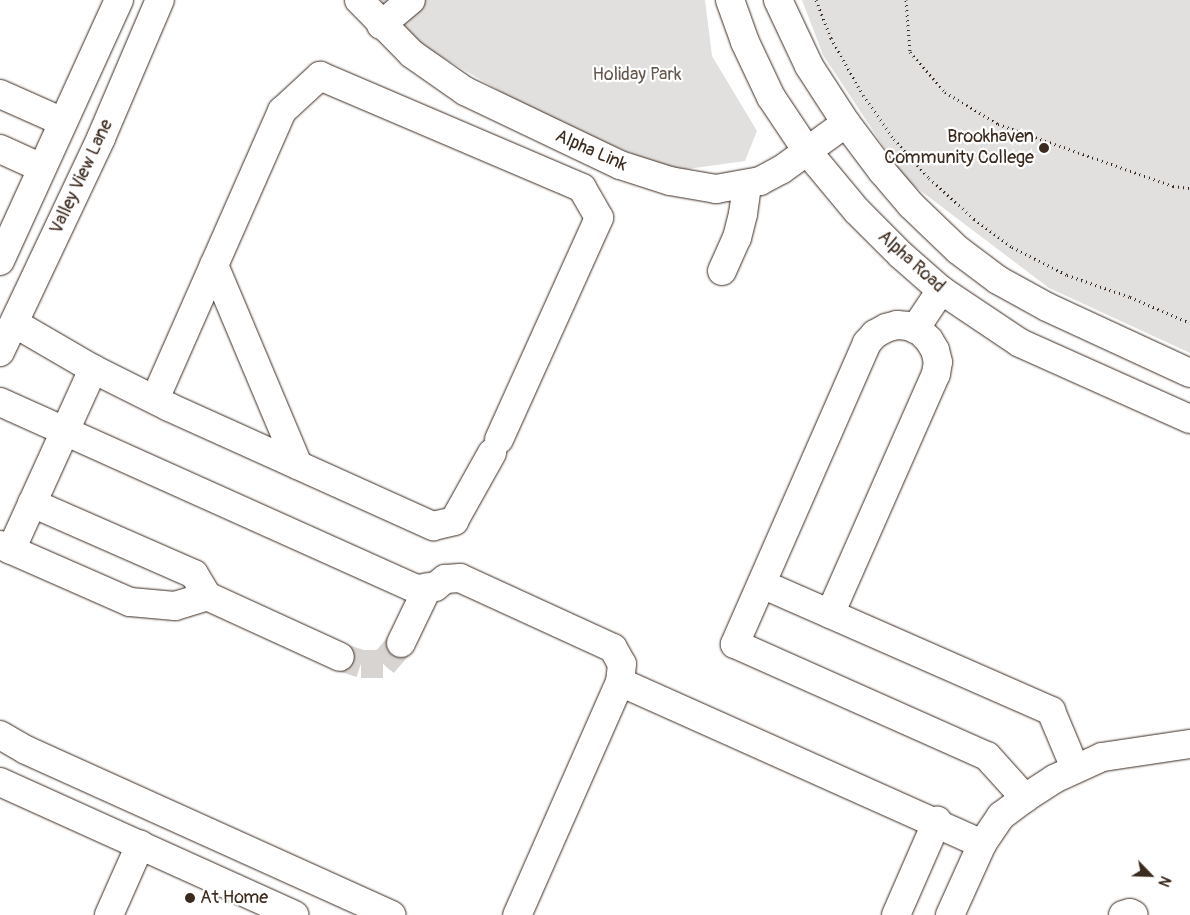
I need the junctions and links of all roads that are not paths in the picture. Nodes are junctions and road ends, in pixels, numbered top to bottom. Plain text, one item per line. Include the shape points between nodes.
1 (119, 0) edge
2 (160, 0) edge
3 (358, 0) edge
4 (411, 0) edge
5 (730, 0) edge
6 (778, 0) edge
7 (381, 25) junction
8 (0, 94) edge
9 (489, 104) junction
10 (63, 122) junction
11 (846, 123) junction
12 (472, 141) junction
13 (0, 149) edge
14 (807, 151) junction
15 (42, 168) junction
16 (747, 185) junction
17 (0, 261) edge
18 (214, 264) junction
19 (722, 271) dead end
20 (941, 290) junction
21 (14, 324) junction
22 (915, 329) junction
23 (0, 352) edge
24 (93, 369) junction
25 (1190, 372) edge
26 (155, 399) junction
27 (0, 402) edge
28 (1190, 419) edge
29 (65, 430) junction
30 (298, 465) junction
31 (32, 503) junction
32 (5, 548) edge
33 (762, 584) junction
34 (428, 588) junction
35 (207, 596) junction
36 (830, 614) junction
37 (401, 643) tunnel mouth
38 (335, 655) tunnel mouth
39 (620, 682) junction
40 (0, 735) edge
41 (1190, 744) edge
42 (1075, 768) junction
43 (0, 782) edge
44 (1025, 798) junction
45 (937, 822) junction
46 (982, 844) junction
47 (140, 846) junction
48 (109, 915) edge
49 (294, 915) edge
50 (391, 915) edge
51 (517, 915) edge
52 (896, 915) edge
53 (950, 915) edge
54 (1123, 915) edge
55 (1134, 915) edge

1 - 10 street
2 - 21 street, Valley View Lane via 101,138
3 - 7 street, Alpha Link
4 - 7 street
5 - 14 street, Alpha Road via 745,42 771,97
6 - 11 street via 809,66
7 - 9 street, Alpha Link via 412,54
8 - 10 street
9 - 12 street
9 - 16 street, Alpha Link via 620,165 670,181 716,189
10 - 15 street
11 - 14 street, Alpha Link
11 - 25 street via 911,205 958,250 998,280 1047,307
12 - 18 street via 320,76 282,111
12 - 30 street via 582,188 599,218 496,446 454,521 434,526
13 - 15 street
14 - 16 street, Alpha Link via 781,170
14 - 20 street, Alpha Road via 857,211
15 - 17 street
16 - 19 street via 737,238
18 - 26 street
18 - 30 street
20 - 22 street
20 - 28 street, Alpha Road via 1020,343
21 - 23 street, Valley View Lane
21 - 24 street
22 - 33 street via 897,325 886,328 867,344
22 - 36 street via 929,340 935,350 936,374
24 - 26 street
24 - 29 street
26 - 30 street
27 - 29 street
29 - 31 street
29 - 34 street via 417,589
31 - 32 street
31 - 35 street via 194,574
32 - 35 street via 130,602 175,606
33 - 36 street
33 - 44 street via 735,644 987,756
34 - 37 street
34 - 39 street via 445,579 460,578 606,643 613,648 622,664
35 - 38 street
36 - 42 street via 1051,711
39 - 45 street
39 - 51 street
40 - 50 street via 26,750
41 - 42 street via 1102,757
42 - 44 street
43 - 47 street
44 - 46 street via 1001,816
45 - 46 street
45 - 52 street
46 - 53 street
47 - 48 street
47 - 49 street
54 - 55 street

